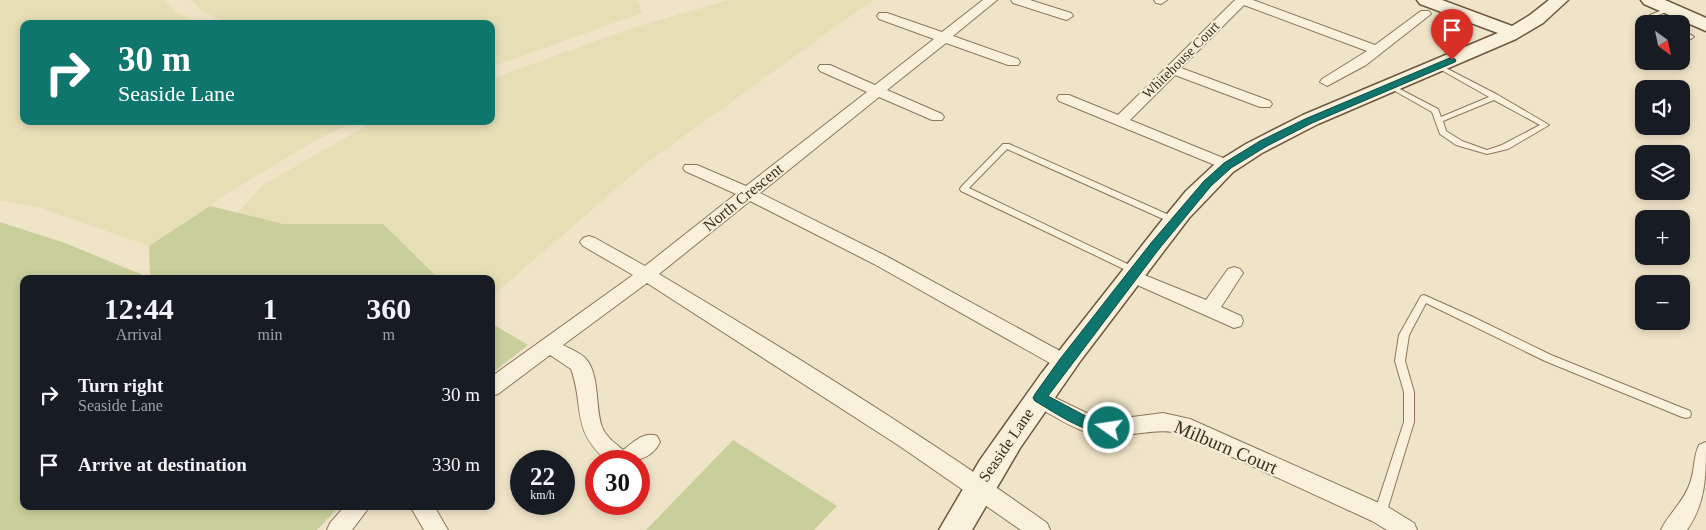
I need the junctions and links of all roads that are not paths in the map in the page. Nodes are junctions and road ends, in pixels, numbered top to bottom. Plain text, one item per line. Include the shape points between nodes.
1 (990, 0) edge
2 (1017, 0) edge
3 (1241, 0) edge
4 (1558, 0) edge
5 (1425, 7) edge
6 (1660, 7) edge
7 (883, 16) dead end
8 (1067, 16) dead end
9 (1706, 25) edge
10 (1512, 32) junction
11 (942, 38) junction
12 (1377, 50) junction
13 (1013, 62) dead end
14 (1438, 66) junction
15 (824, 68) dead end
16 (1172, 69) junction
17 (1327, 82) dead end
18 (1390, 86) junction
19 (877, 90) junction
20 (1495, 97) junction
21 (1064, 98) dead end
22 (1265, 104) dead end
23 (937, 117) dead end
24 (1439, 120) junction
25 (1120, 121) junction
26 (1227, 166) junction
27 (691, 168) dead end
28 (749, 193) junction
29 (1175, 221) junction
30 (589, 242) dead end
31 (1234, 272) dead end
32 (647, 274) junction
33 (1134, 274) junction
34 (1210, 309) junction
35 (1234, 321) dead end
36 (550, 346) junction
37 (1064, 362) junction
38 (495, 385) edge
39 (1039, 398) junction
40 (1686, 414) dead end
41 (650, 442) dead end
42 (609, 450) edge
43 (638, 450) edge
44 (1706, 451) edge
45 (979, 486) junction
46 (356, 510) edge
47 (424, 510) edge
48 (1380, 514) junction
49 (338, 530) edge
50 (437, 530) edge
51 (955, 530) edge
52 (1039, 530) edge
53 (1406, 530) edge
54 (1672, 530) edge

1 - 11 street, North Crescent
2 - 8 street
3 - 12 street
3 - 16 street, Whitehouse Court
4 - 10 main road, Seaside Lane via 1543,15
5 - 10 main road
5 - 12 street
6 - 9 main road
7 - 11 street
10 - 14 main road, Seaside Lane
11 - 13 street
11 - 19 street, North Crescent
12 - 17 street
14 - 18 main road, Seaside Lane
14 - 20 lane
15 - 19 street
16 - 22 street
16 - 25 street, Whitehouse Court
18 - 24 lane via 1434,111
18 - 26 main road, Seaside Lane via 1308,121
19 - 23 street
19 - 28 street, North Crescent
20 - 24 lane
20 - 24 lane via 1545,125 1505,147 1487,152 1459,143 1444,132
21 - 25 street
25 - 26 street
26 - 29 main road, Seaside Lane
27 - 28 street
28 - 32 street, North Crescent
28 - 37 street via 872,254
29 - 33 main road, Seaside Lane
29 - 33 lane via 1006,146 964,189
30 - 32 street
31 - 34 street
32 - 36 street, North Crescent
32 - 45 street
33 - 34 street
33 - 37 main road, Seaside Lane
34 - 35 street
36 - 38 street, North Crescent
36 - 42 street via 579,364 592,428
37 - 39 main road, Seaside Lane
39 - 45 main road, Seaside Lane
39 - 48 street, Milburn Court via 1090,425 1109,428 1163,421 1183,425
40 - 48 lane via 1548,358 1424,298 1404,335 1400,361 1408,392 1409,422
41 - 43 street
44 - 54 street via 1701,484 1684,517
45 - 51 main road, Seaside Lane
45 - 52 street
46 - 49 street
47 - 50 street
48 - 53 street, Milburn Court

